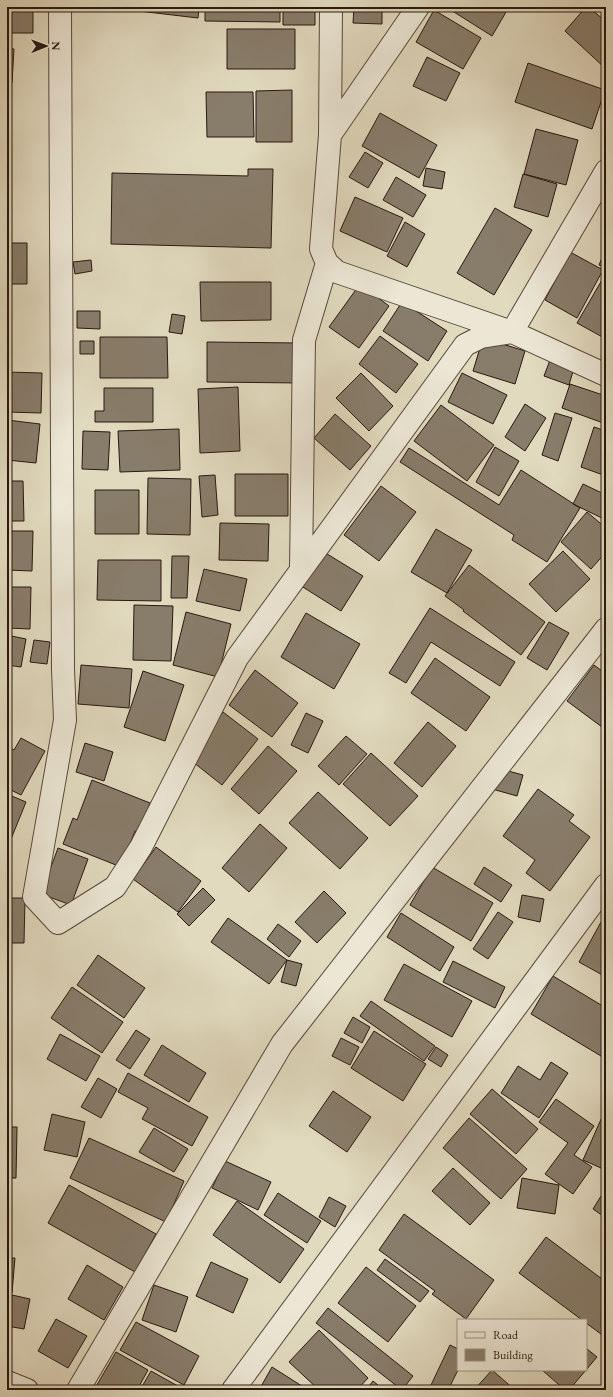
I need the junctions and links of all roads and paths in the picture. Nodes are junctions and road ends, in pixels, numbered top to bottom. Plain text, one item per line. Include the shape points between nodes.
1 (60, 7) edge
2 (331, 7) edge
3 (418, 7) edge
4 (330, 135) junction
5 (606, 171) edge
6 (327, 263) junction
7 (482, 329) junction
8 (512, 332) junction
9 (606, 375) edge
10 (301, 570) junction
11 (606, 629) edge
12 (606, 885) edge
13 (7, 1382) edge
14 (27, 1390) edge
15 (78, 1390) edge
16 (233, 1390) edge

1 - 10 street via 65,720 34,897 58,923 115,887 141,847 237,658
2 - 4 street
3 - 4 street
4 - 6 street via 321,249
5 - 8 street
6 - 7 street via 337,272
6 - 10 street via 304,340
7 - 8 street
7 - 10 street via 465,345
8 - 9 street
11 - 15 street via 282,1044
12 - 16 street
13 - 14 street

